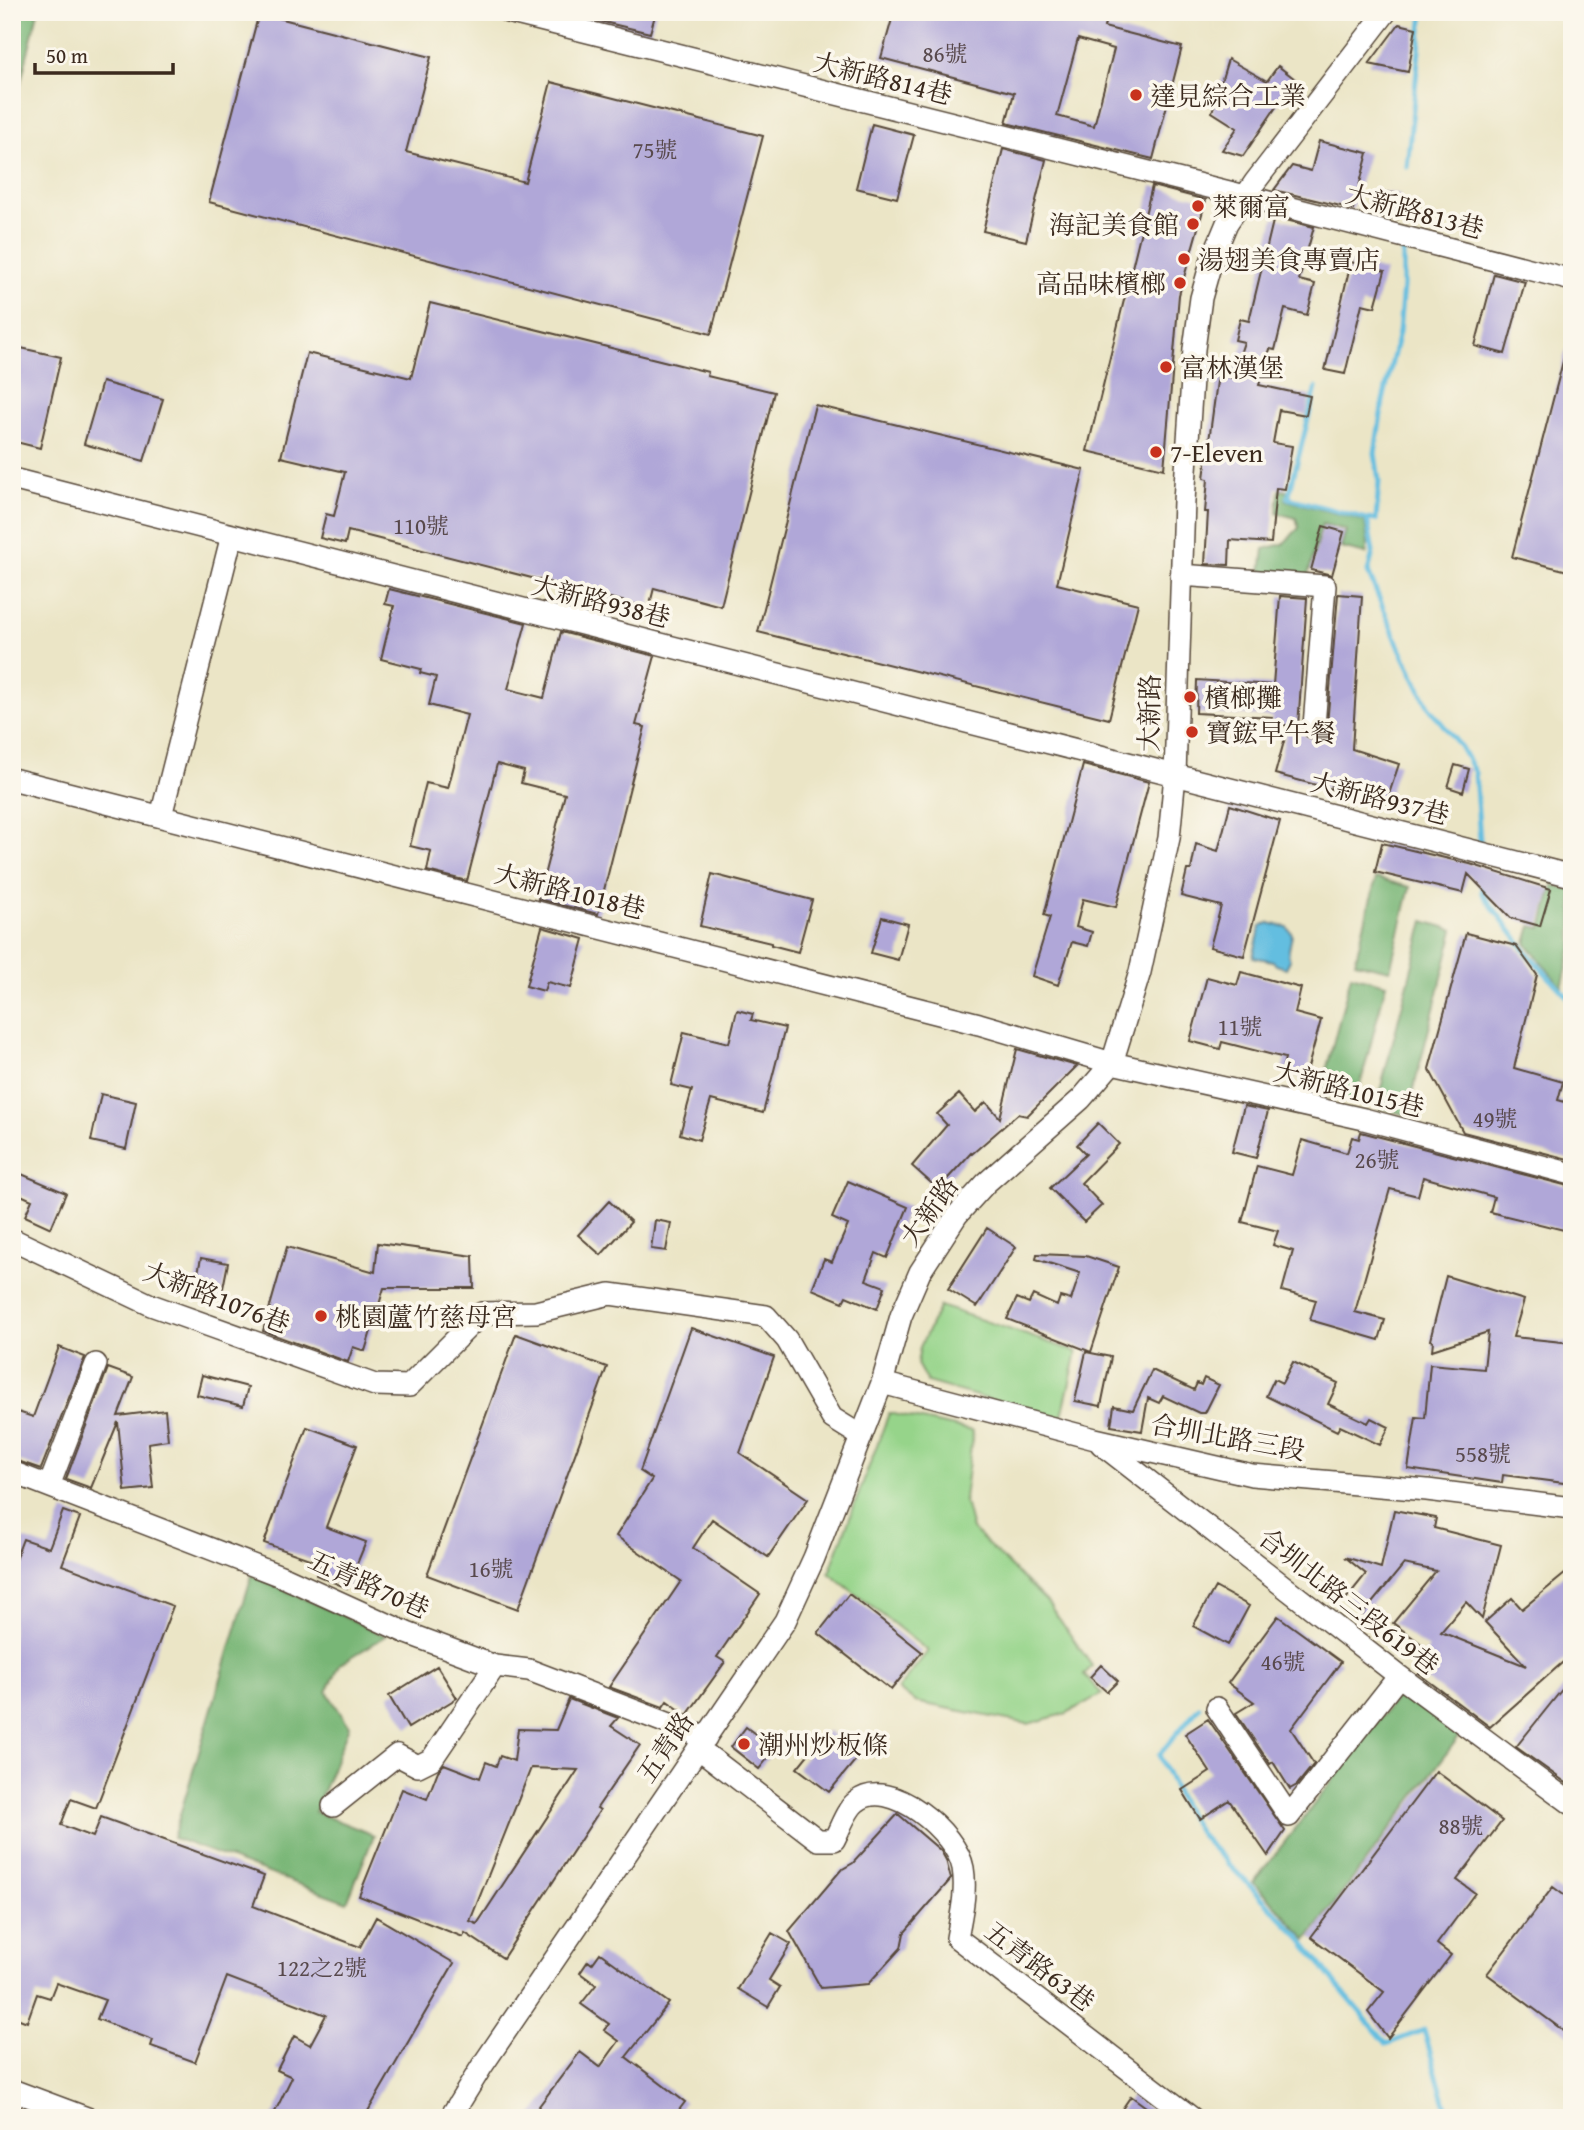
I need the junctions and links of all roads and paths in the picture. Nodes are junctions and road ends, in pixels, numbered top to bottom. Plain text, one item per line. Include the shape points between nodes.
1 (508, 12) edge
2 (1386, 12) edge
3 (1245, 196) junction
4 (1572, 281) edge
5 (12, 479) edge
6 (232, 535) junction
7 (1181, 575) junction
8 (1314, 726) dead end
9 (1175, 775) junction
10 (12, 779) edge
11 (161, 816) junction
12 (1572, 876) edge
13 (1112, 1063) junction
14 (1572, 1174) edge
15 (12, 1239) edge
16 (96, 1364) dead end
17 (882, 1384) junction
18 (861, 1436) junction
19 (1095, 1439) junction
20 (12, 1472) edge
21 (49, 1486) junction
22 (1572, 1508) edge
23 (495, 1666) junction
24 (1399, 1676) junction
25 (1217, 1708) dead end
26 (702, 1743) junction
27 (1572, 1804) edge
28 (333, 1806) dead end
29 (12, 2090) edge
30 (86, 2118) edge
31 (450, 2118) edge
32 (1192, 2118) edge

1 - 3 street, 大新路814巷
2 - 3 street, 大新路
3 - 4 street, 大新路813巷
3 - 7 street, 大新路 via 1222,235 1201,298
5 - 6 street, 大新路938巷
6 - 9 street, 大新路938巷
6 - 11 street
7 - 8 street via 1325,586
7 - 9 street, 大新路
9 - 12 street, 大新路937巷
9 - 13 street, 大新路 via 1169,838 1152,923
10 - 11 street, 大新路1018巷
11 - 13 street, 大新路1018巷 via 979,1024
13 - 14 street, 大新路1015巷 via 1364,1119
13 - 17 street, 大新路 via 1081,1099 986,1183 957,1215 920,1272 901,1316
15 - 18 street, 大新路1076巷 via 151,1305 376,1385 409,1386 482,1313 536,1312 610,1294 766,1316 787,1340 832,1418
16 - 21 street
17 - 18 street, 五青路
17 - 19 street, 合圳北路三段
18 - 26 street, 五青路 via 785,1621
19 - 22 street, 合圳北路三段 via 1252,1475
19 - 24 street, 合圳北路三段619巷
20 - 21 street, 五青路70巷
21 - 23 street, 五青路70巷
23 - 26 street, 五青路70巷 via 529,1670
23 - 28 street via 432,1759 418,1766 397,1755
24 - 25 street via 1289,1816
24 - 27 street, 合圳北路三段619巷
26 - 31 street, 五青路
26 - 32 street, 五青路63巷 via 818,1840 834,1840 854,1803 867,1796 893,1797 924,1814 946,1835 963,1866 965,1897 957,1938
29 - 30 street

